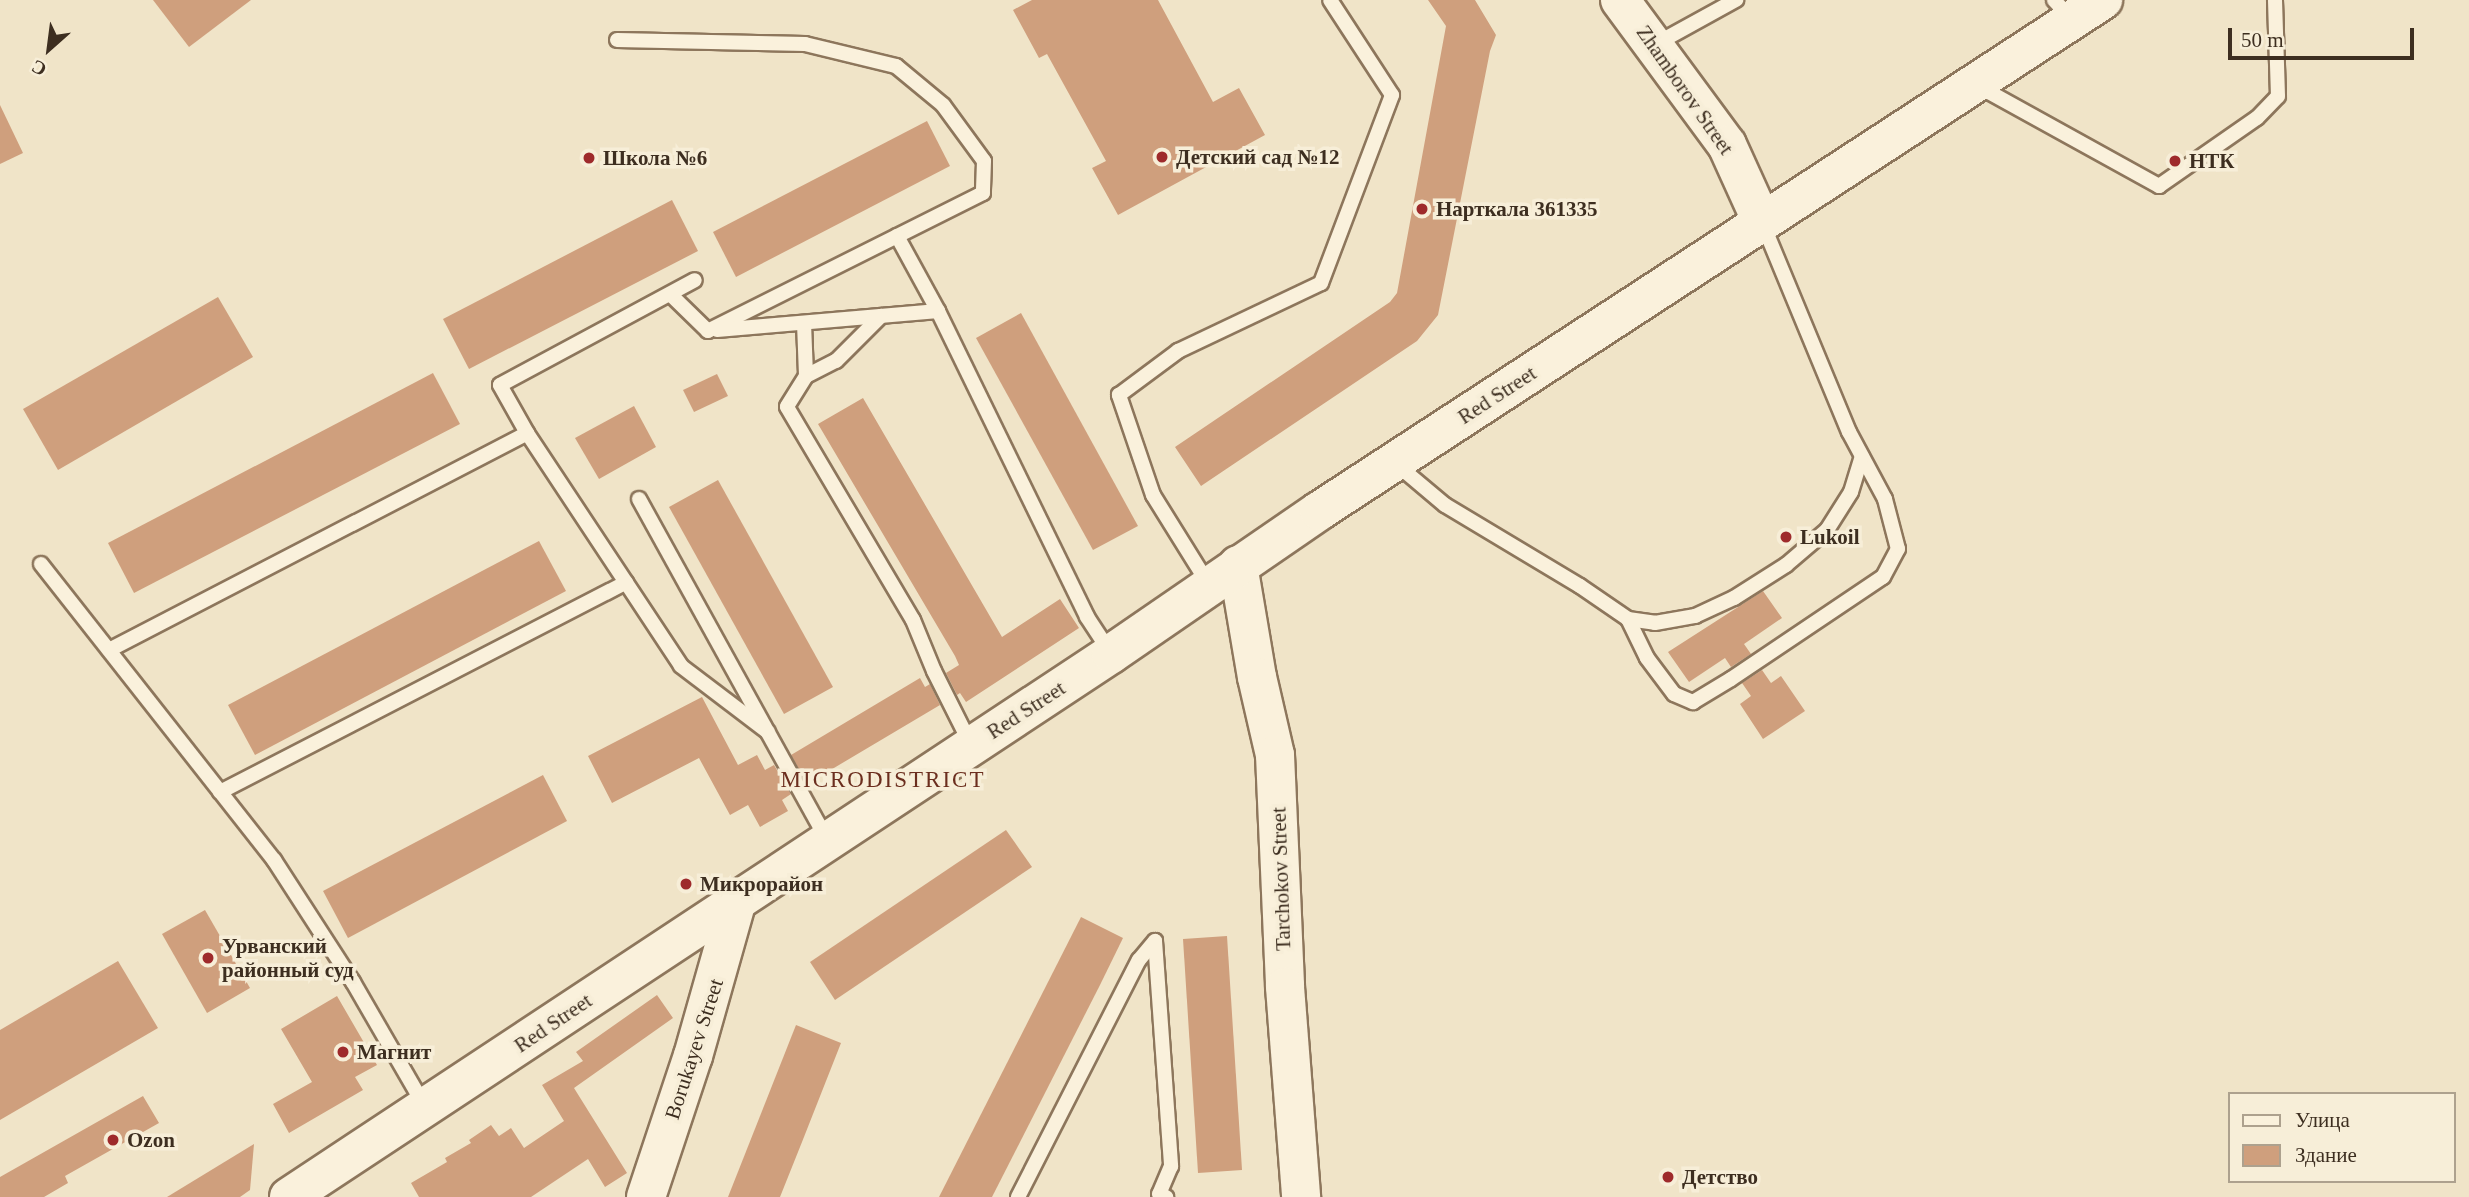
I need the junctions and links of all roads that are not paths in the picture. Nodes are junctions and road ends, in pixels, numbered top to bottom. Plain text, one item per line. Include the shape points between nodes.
1 (1330, 0) edge
2 (1620, 0) edge
3 (1736, 0) edge
4 (2275, 0) edge
5 (2076, 7) edge
6 (617, 40) dead end
7 (1653, 45) junction
8 (1974, 84) junction
9 (1762, 222) junction
10 (897, 236) junction
11 (695, 280) dead end
12 (670, 294) junction
13 (938, 312) junction
14 (881, 316) junction
15 (804, 323) junction
16 (708, 331) junction
17 (806, 376) junction
18 (527, 433) junction
19 (1862, 457) junction
20 (1394, 463) junction
21 (639, 499) dead end
22 (41, 564) dead end
23 (1224, 575) junction
24 (626, 582) junction
25 (1628, 619) junction
26 (109, 650) junction
27 (1111, 654) junction
28 (768, 732) junction
29 (971, 746) junction
30 (220, 792) junction
31 (827, 840) junction
32 (737, 900) junction
33 (426, 1108) junction
34 (1161, 1196) edge
35 (289, 1197) edge
36 (646, 1197) edge
37 (1018, 1197) edge
38 (1301, 1197) edge

1 - 23 lane via 1392,95 1321,283 1178,351 1119,395 1153,495
2 - 7 street, Zhamborov Street
3 - 7 lane
4 - 8 lane via 2278,96 2257,118 2159,186
5 - 8 street, Red Street
6 - 10 lane via 805,44 896,66 943,105 984,162 983,193
7 - 9 street, Zhamborov Street via 1727,145
8 - 9 street, Red Street
9 - 19 lane
9 - 20 street, Red Street
10 - 13 lane
10 - 16 lane
11 - 12 lane
12 - 16 lane
12 - 18 lane via 500,385
13 - 14 lane
13 - 27 lane via 1087,617
14 - 15 lane
14 - 17 lane via 836,361
15 - 16 lane
15 - 17 lane
17 - 29 lane via 787,407 914,620
18 - 24 lane
18 - 26 lane
19 - 25 lane via 1851,492 1827,530 1787,565 1695,616 1656,622
19 - 25 lane via 1885,499 1898,549 1883,577 1807,630 1693,702 1674,694 1660,679
20 - 23 street, Red Street
20 - 25 lane via 1446,505
21 - 28 lane
22 - 26 lane
23 - 27 street, Red Street
23 - 38 street, Tarchokov Street via 1257,677 1275,755 1285,987
24 - 28 lane via 681,666
24 - 30 lane
26 - 30 lane
27 - 29 street, Red Street
28 - 31 lane
29 - 31 street, Red Street
30 - 33 lane via 274,860 353,982
31 - 32 street, Red Street
32 - 33 street, Red Street
32 - 36 street, Borukayev Street via 693,1056
33 - 35 street, Red Street
34 - 37 lane via 1171,1166 1155,940 1139,960

